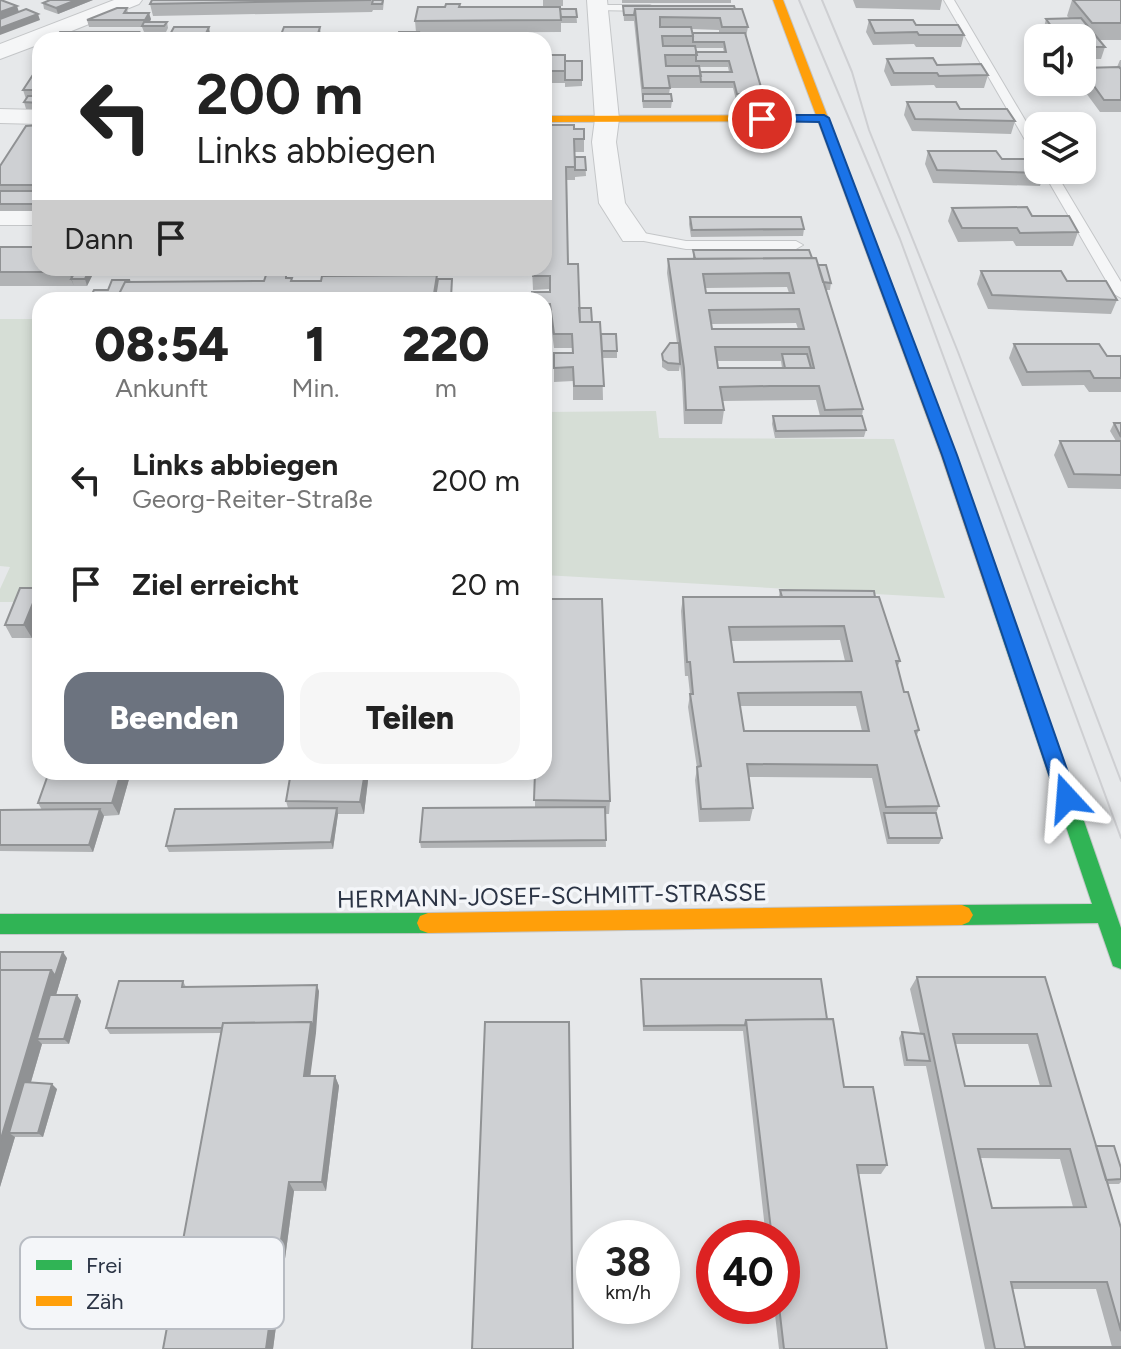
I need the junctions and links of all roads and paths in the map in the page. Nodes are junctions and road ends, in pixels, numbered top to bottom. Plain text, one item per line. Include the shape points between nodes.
1 (132, 0) edge
2 (778, 0) edge
3 (949, 0) edge
4 (597, 4) edge
5 (656, 8) edge
6 (58, 29) junction
7 (50, 32) edge
8 (84, 32) edge
9 (32, 39) edge
10 (0, 52) edge
11 (0, 116) edge
12 (32, 117) edge
13 (824, 118) junction
14 (552, 119) edge
15 (607, 119) junction
16 (1024, 128) edge
17 (1056, 184) edge
18 (0, 217) edge
19 (32, 217) edge
20 (633, 235) joint
21 (796, 245) dead end
22 (1121, 294) edge
23 (1105, 913) junction
24 (0, 924) edge
25 (1121, 959) edge

1 - 6 street
2 - 13 street
3 - 16 lane
4 - 5 lane
4 - 15 street
6 - 7 street
6 - 8 lane
9 - 10 street
11 - 12 street
13 - 15 street
13 - 23 street via 954,469
14 - 15 street
15 - 20 street via 604,142 612,203
17 - 22 lane
18 - 19 street
20 - 21 lane via 686,245
23 - 24 street, HERMANN-JOSEF-SCHMITT-STRASSE
23 - 25 street

